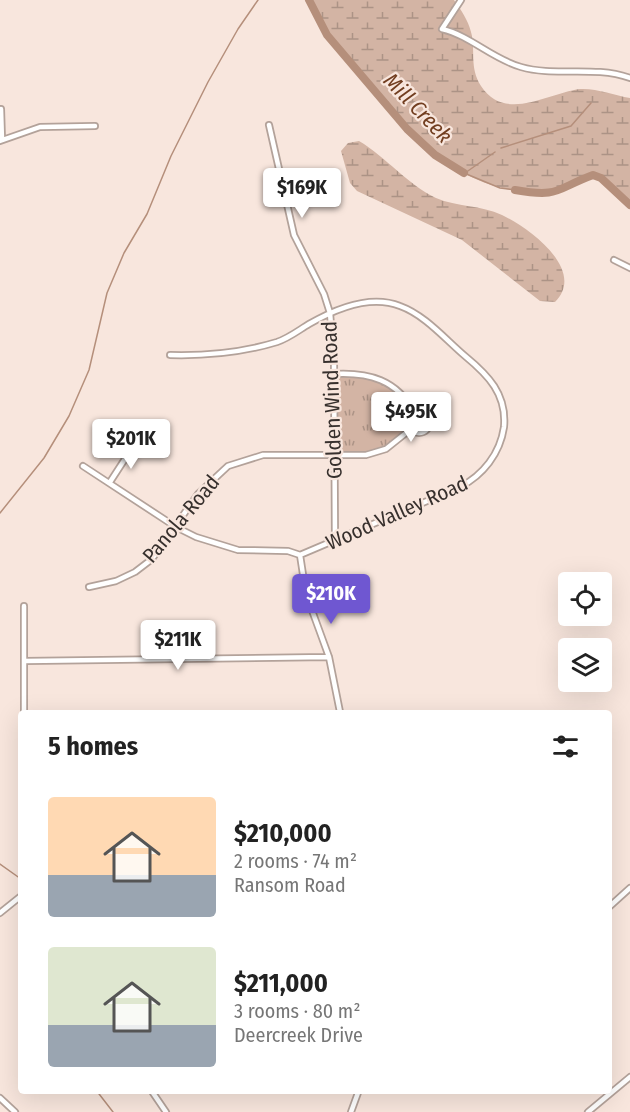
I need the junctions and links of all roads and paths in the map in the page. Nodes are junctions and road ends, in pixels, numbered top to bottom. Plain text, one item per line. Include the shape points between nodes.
1 (461, 0) edge
2 (630, 78) edge
3 (1, 109) edge
4 (269, 125) dead end
5 (95, 126) dead end
6 (1, 140) edge
7 (614, 260) dead end
8 (630, 268) edge
9 (330, 313) junction
10 (170, 355) dead end
11 (334, 374) junction
12 (414, 412) junction
13 (411, 429) junction
14 (134, 445) dead end
15 (335, 455) junction
16 (83, 466) dead end
17 (110, 482) junction
18 (176, 527) junction
19 (335, 541) junction
20 (299, 554) junction
21 (89, 587) dead end
22 (24, 606) dead end
23 (329, 657) junction
24 (25, 661) junction
25 (24, 710) edge
26 (340, 710) edge
27 (630, 888) edge
28 (18, 898) edge
29 (612, 904) edge
30 (0, 913) edge
31 (630, 1077) edge
32 (612, 1092) edge
33 (154, 1094) edge
34 (358, 1094) edge
35 (610, 1094) edge
36 (0, 1098) edge
37 (15, 1112) edge
38 (166, 1112) edge
39 (351, 1112) edge
40 (588, 1112) edge

1 - 2 street via 442,29 462,35 519,67 588,70
3 - 6 street
4 - 9 street, Golden Wind Road via 294,235
5 - 6 street via 40,127
7 - 8 street
9 - 10 street via 281,341 248,351 210,357
9 - 11 street, Golden Wind Road
9 - 19 street, Wood Valley Road via 376,302 399,305 419,316 492,380 500,396 504,420 495,455 470,482
11 - 12 street, Panola Road via 376,377 408,400
11 - 15 street, Golden Wind Road
12 - 13 street via 408,420
12 - 13 street, Panola Road via 426,413 430,424 422,433
13 - 15 street, Panola Road via 376,453
14 - 17 street
15 - 18 street, Panola Road via 262,455 228,466 198,494
15 - 19 street, Golden Wind Road
16 - 17 street, Wood Valley Road
17 - 18 street, Wood Valley Road
18 - 20 street, Wood Valley Road via 226,548
18 - 21 street, Panola Road via 152,559 135,572
19 - 20 street, Wood Valley Road
20 - 23 street via 306,594
22 - 24 street
23 - 24 street
23 - 26 street
24 - 25 street
27 - 29 street
28 - 30 street
31 - 32 street
33 - 38 street
34 - 39 street
35 - 40 street
36 - 37 street

